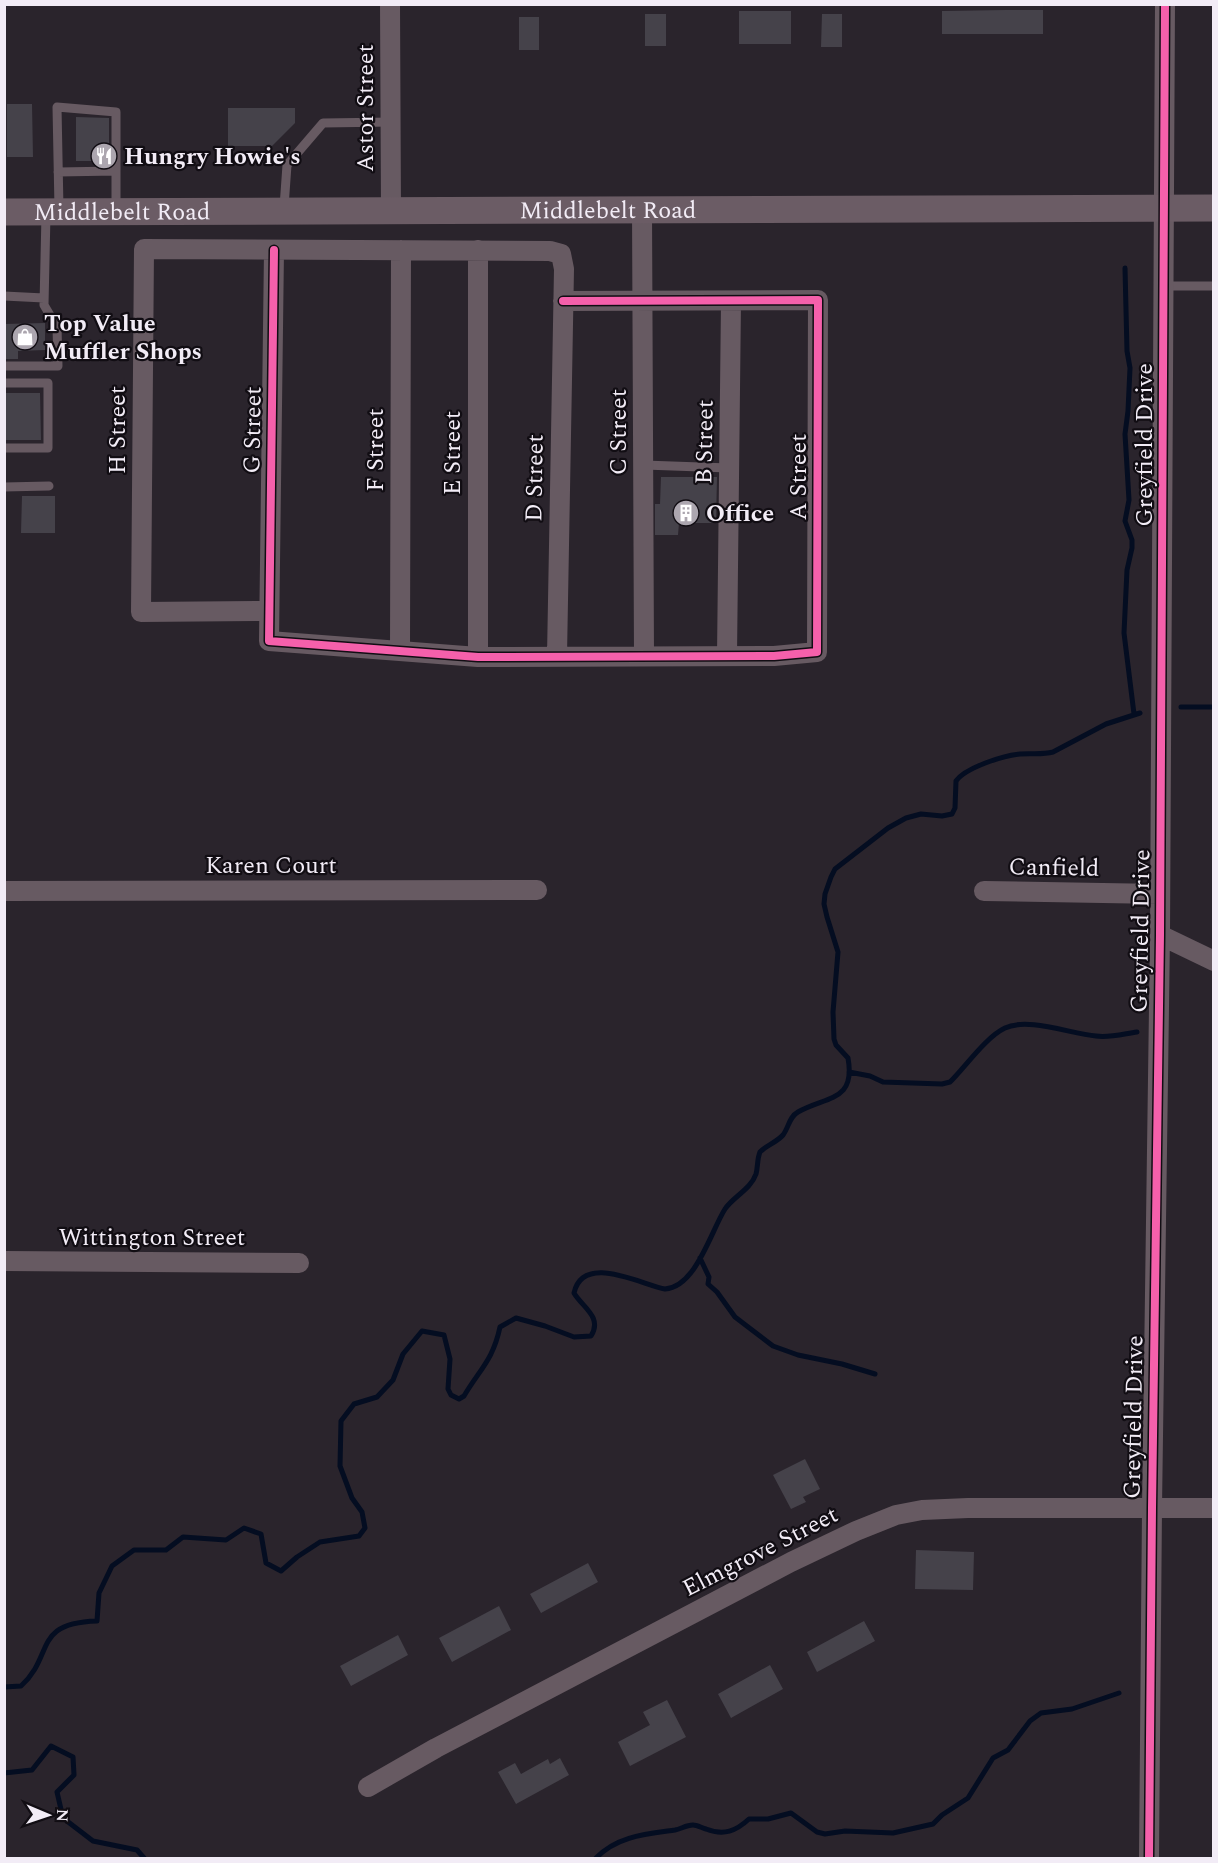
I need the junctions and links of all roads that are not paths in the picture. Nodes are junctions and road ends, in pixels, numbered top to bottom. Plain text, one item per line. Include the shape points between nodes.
1 (390, 4) edge
2 (1165, 4) edge
3 (391, 122) junction
4 (116, 171) junction
5 (58, 172) junction
6 (1214, 208) edge
7 (642, 209) junction
8 (1165, 209) junction
9 (284, 211) junction
10 (391, 211) junction
11 (4, 212) edge
12 (53, 212) junction
13 (116, 212) junction
14 (274, 250) junction
15 (401, 250) junction
16 (478, 250) junction
17 (1165, 286) junction
18 (1214, 286) edge
19 (4, 296) edge
20 (44, 298) junction
21 (644, 300) junction
22 (563, 301) junction
23 (731, 301) junction
24 (4, 366) edge
25 (4, 383) edge
26 (4, 448) edge
27 (644, 465) junction
28 (729, 468) junction
29 (49, 486) dead end
30 (4, 487) edge
31 (268, 611) junction
32 (399, 650) junction
33 (644, 655) junction
34 (557, 656) junction
35 (727, 656) junction
36 (478, 657) junction
37 (537, 890) dead end
38 (4, 891) edge
39 (984, 891) dead end
40 (1160, 894) junction
41 (1160, 935) junction
42 (1214, 961) edge
43 (4, 1261) edge
44 (299, 1263) dead end
45 (1152, 1508) junction
46 (1214, 1508) edge
47 (368, 1787) dead end
48 (1149, 1858) edge

1 - 3 street, Astor Street
2 - 8 street, Greyfield Drive
3 - 9 lane via 323,123 287,165
3 - 10 street, Astor Street
4 - 5 lane
4 - 5 lane via 116,112 57,107
4 - 13 lane
5 - 12 lane
6 - 8 street, Middlebelt Road
7 - 8 street, Middlebelt Road
7 - 10 street, Middlebelt Road
7 - 21 street, C Street
8 - 17 street, Greyfield Drive
9 - 10 street, Middlebelt Road
9 - 13 street, Middlebelt Road
11 - 12 street, Middlebelt Road
12 - 13 street, Middlebelt Road
12 - 20 lane
14 - 15 street
14 - 31 street, G Street
14 - 31 street, H Street via 144,249 141,612
15 - 16 street
15 - 32 street, F Street
16 - 22 street, D Street via 561,254
16 - 36 street, E Street
17 - 18 lane
17 - 40 street, Greyfield Drive
19 - 20 lane
20 - 24 lane via 57,327 58,366
21 - 22 street, A Street
21 - 23 street, A Street
21 - 27 street, C Street
22 - 34 street, D Street
23 - 28 street, B Street
23 - 35 street, A Street via 818,300 817,652
25 - 26 lane via 48,383 48,448
27 - 28 lane
27 - 33 street, C Street
28 - 35 street, B Street
29 - 30 lane
31 - 32 street, G Street via 268,641
32 - 36 street
33 - 34 street
33 - 35 street
34 - 36 street
37 - 38 street, Karen Court
39 - 40 street, Canfield
40 - 41 street, Greyfield Drive
41 - 42 street
41 - 45 street, Greyfield Drive
43 - 44 street, Wittington Street
45 - 46 street, Elmgrove Street
45 - 47 street, Elmgrove Street via 968,1508 896,1515 791,1562
45 - 48 street, Greyfield Drive

